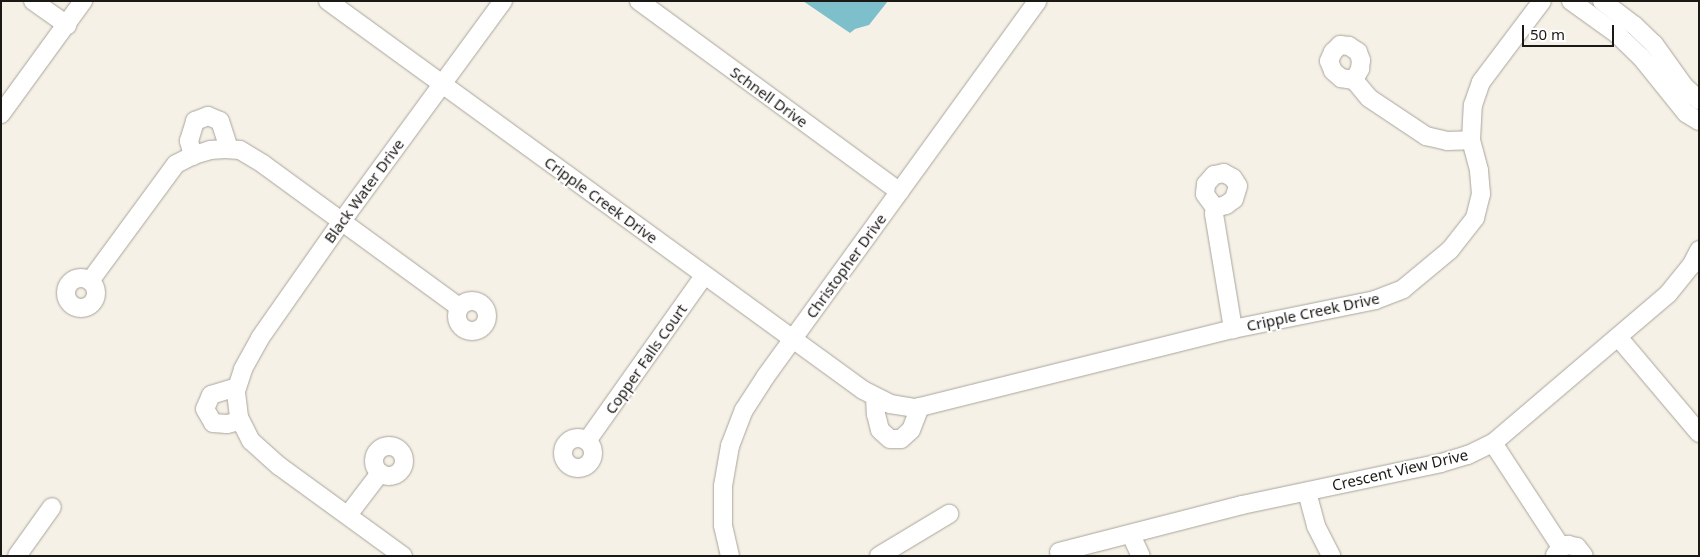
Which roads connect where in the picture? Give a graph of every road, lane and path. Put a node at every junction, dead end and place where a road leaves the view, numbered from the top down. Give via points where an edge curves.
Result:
1 (33, 1) edge
2 (83, 1) edge
3 (328, 1) edge
4 (503, 1) edge
5 (639, 1) edge
6 (1037, 1) edge
7 (1542, 1) edge
8 (1571, 1) edge
9 (1602, 1) edge
10 (67, 25) junction
11 (1354, 80) dead end
12 (442, 83) junction
13 (1699, 100) edge
14 (1, 114) edge
15 (1699, 121) edge
16 (1470, 140) junction
17 (229, 149) junction
18 (193, 156) junction
19 (900, 192) junction
20 (1215, 208) dead end
21 (342, 221) junction
22 (1699, 250) edge
23 (704, 276) junction
24 (90, 281) dead end
25 (459, 307) dead end
26 (1234, 329) junction
27 (1618, 337) junction
28 (792, 339) junction
29 (237, 387) junction
30 (875, 397) junction
31 (920, 407) junction
32 (240, 421) junction
33 (1699, 433) edge
34 (587, 442) dead end
35 (1493, 444) junction
36 (380, 473) dead end
37 (1307, 492) junction
38 (52, 507) dead end
39 (949, 514) dead end
40 (348, 515) junction
41 (1131, 535) junction
42 (1558, 551) edge
43 (1059, 552) dead end
44 (16, 556) edge
45 (403, 556) edge
46 (730, 556) edge
47 (879, 556) edge
48 (1141, 556) edge
49 (1331, 556) edge
50 (1584, 556) edge

1 - 10 street
2 - 10 street
3 - 12 street, Cripple Creek Drive
4 - 12 street, Black Water Drive
5 - 19 street, Schnell Drive
6 - 19 street, Christopher Drive
7 - 16 street, Cripple Creek Drive via 1481,82 1473,105
8 - 15 street via 1641,56 1686,113
9 - 13 street via 1654,44 1684,86
10 - 14 street
11 - 16 street via 1369,98 1426,136 1447,141
12 - 21 street, Black Water Drive
12 - 23 street, Cripple Creek Drive
16 - 26 street, Cripple Creek Drive via 1479,170 1481,194 1475,218 1450,250 1403,289 1374,300
17 - 18 street via 210,150
17 - 18 street via 220,121 208,116 196,121 190,141
17 - 21 street via 240,150 263,164
18 - 24 street via 176,164
19 - 28 street, Christopher Drive
20 - 26 street
21 - 25 street
21 - 29 street, Black Water Drive via 260,338
22 - 27 street, Crescent View Drive via 1691,266 1668,294
23 - 28 street, Cripple Creek Drive
23 - 34 street, Copper Falls Court
26 - 31 street, Cripple Creek Drive
27 - 33 street
27 - 35 street, Crescent View Drive
28 - 30 street, Cripple Creek Drive
28 - 46 street, Christopher Drive via 744,410 730,446 722,504
29 - 32 street, Black Water Drive
29 - 32 street via 211,395 205,409 213,423
30 - 31 street, Cripple Creek Drive via 902,407
30 - 31 street via 880,430 890,439 902,439 911,430
32 - 40 street, Black Water Drive via 251,441 279,466
35 - 37 street, Crescent View Drive via 1441,463
35 - 42 street
36 - 40 street
37 - 41 street, Crescent View Drive via 1242,505
37 - 49 street via 1316,526
38 - 44 street
39 - 47 street
40 - 45 street, Black Water Drive
41 - 43 street, Crescent View Drive
41 - 48 street
42 - 50 street via 1568,545 1577,547

